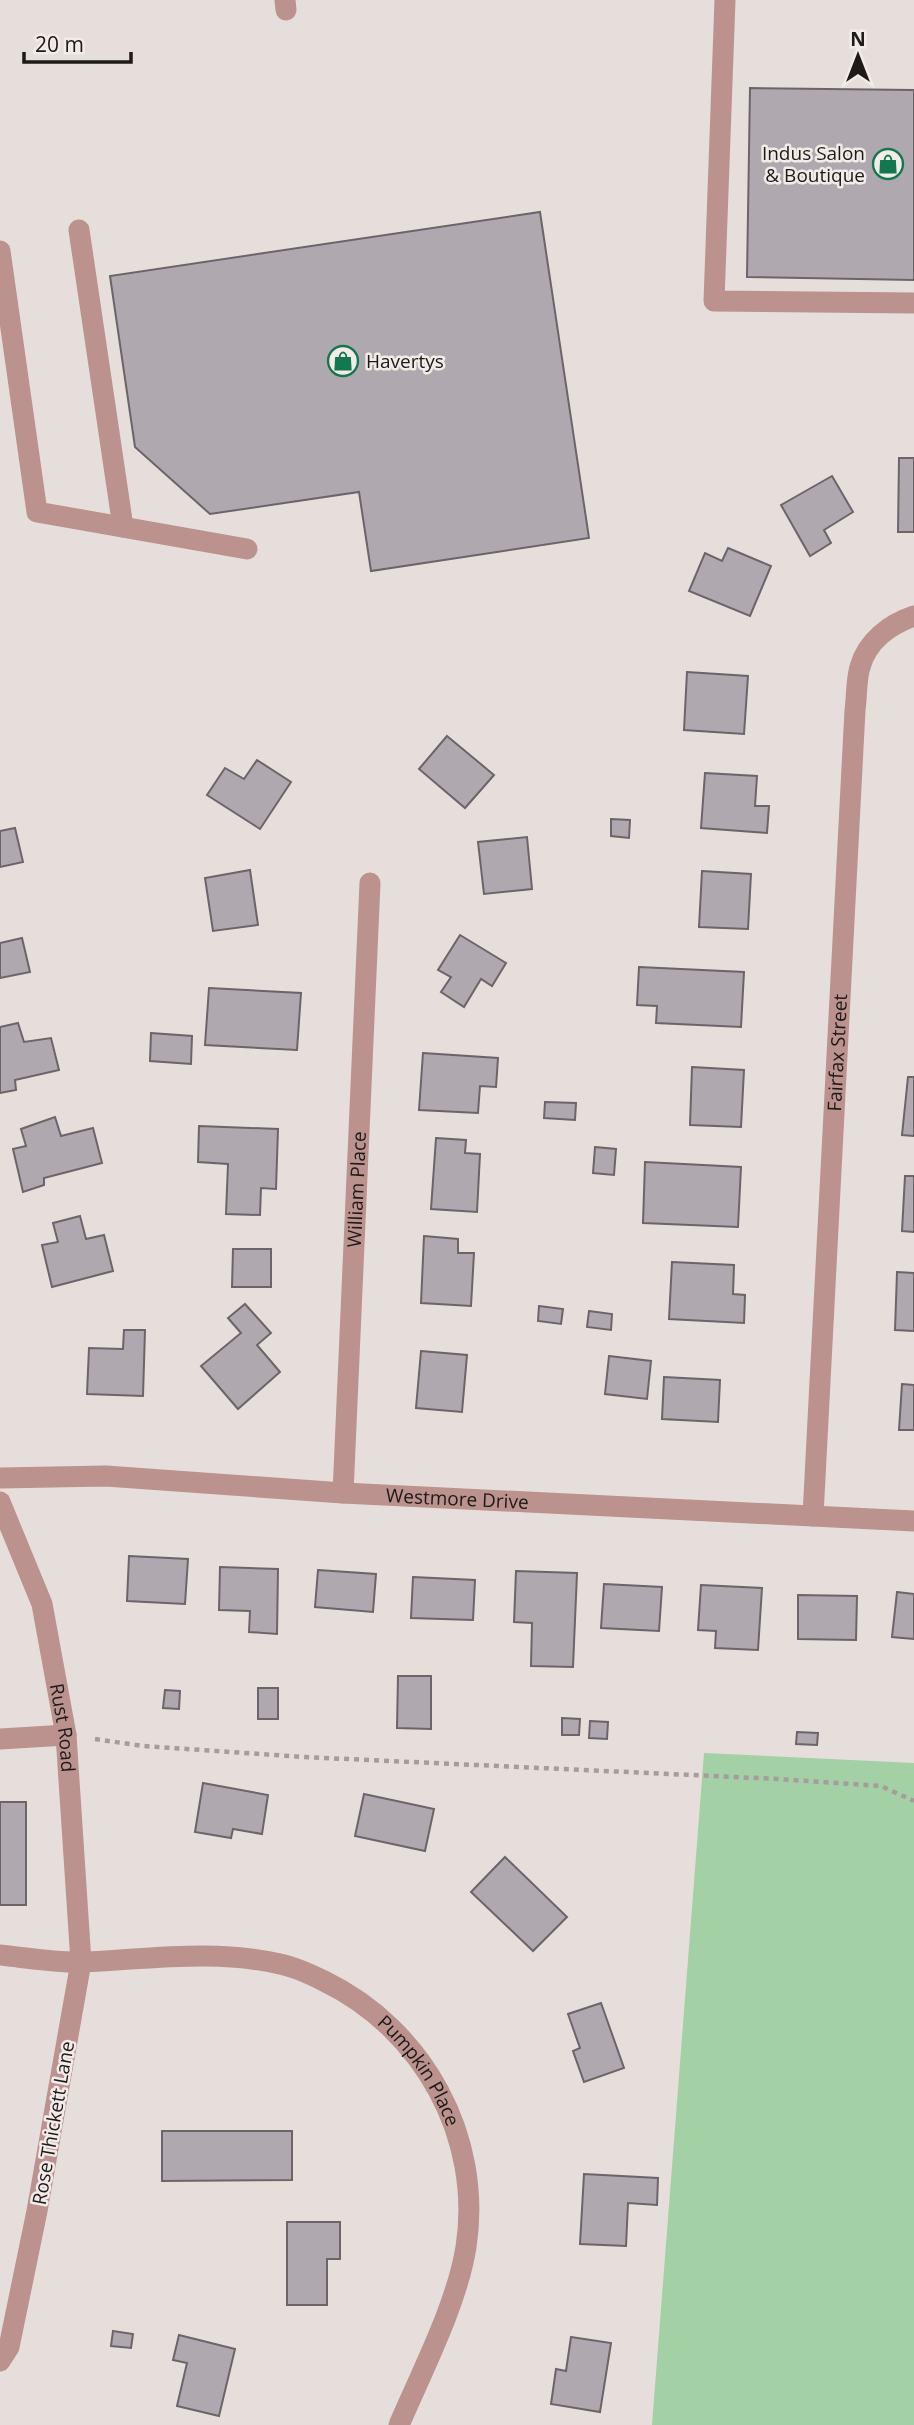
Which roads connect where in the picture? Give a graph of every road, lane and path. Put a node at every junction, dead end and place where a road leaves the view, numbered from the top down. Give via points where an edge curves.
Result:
1 (725, 0) edge
2 (79, 230) dead end
3 (0, 251) edge
4 (914, 303) edge
5 (123, 527) junction
6 (247, 549) dead end
7 (914, 616) edge
8 (370, 884) dead end
9 (0, 1478) edge
10 (343, 1493) junction
11 (0, 1502) edge
12 (813, 1516) junction
13 (914, 1521) edge
14 (66, 1735) junction
15 (0, 1739) edge
16 (914, 1801) edge
17 (0, 1955) edge
18 (81, 1962) junction
19 (0, 2361) edge
20 (399, 2425) edge

1 - 4 street via 714,301
2 - 5 street
3 - 5 street via 37,512
5 - 6 street
7 - 12 street, Fairfax Street via 890,626 873,642 860,666 855,710
8 - 10 street, William Place
9 - 10 street, Westmore Drive via 106,1476
10 - 12 street, Westmore Drive
11 - 14 street, Rust Road via 42,1604
12 - 13 street, Westmore Drive
14 - 15 street
14 - 16 path via 143,1746 304,1757 881,1786
14 - 18 street, Rust Road
17 - 18 street
18 - 19 street, Rose Thickett Lane via 37,2211 9,2347
18 - 20 street, Pumpkin Place via 227,1956 280,1964 345,1992 413,2049 438,2086 456,2127 469,2208 457,2287

